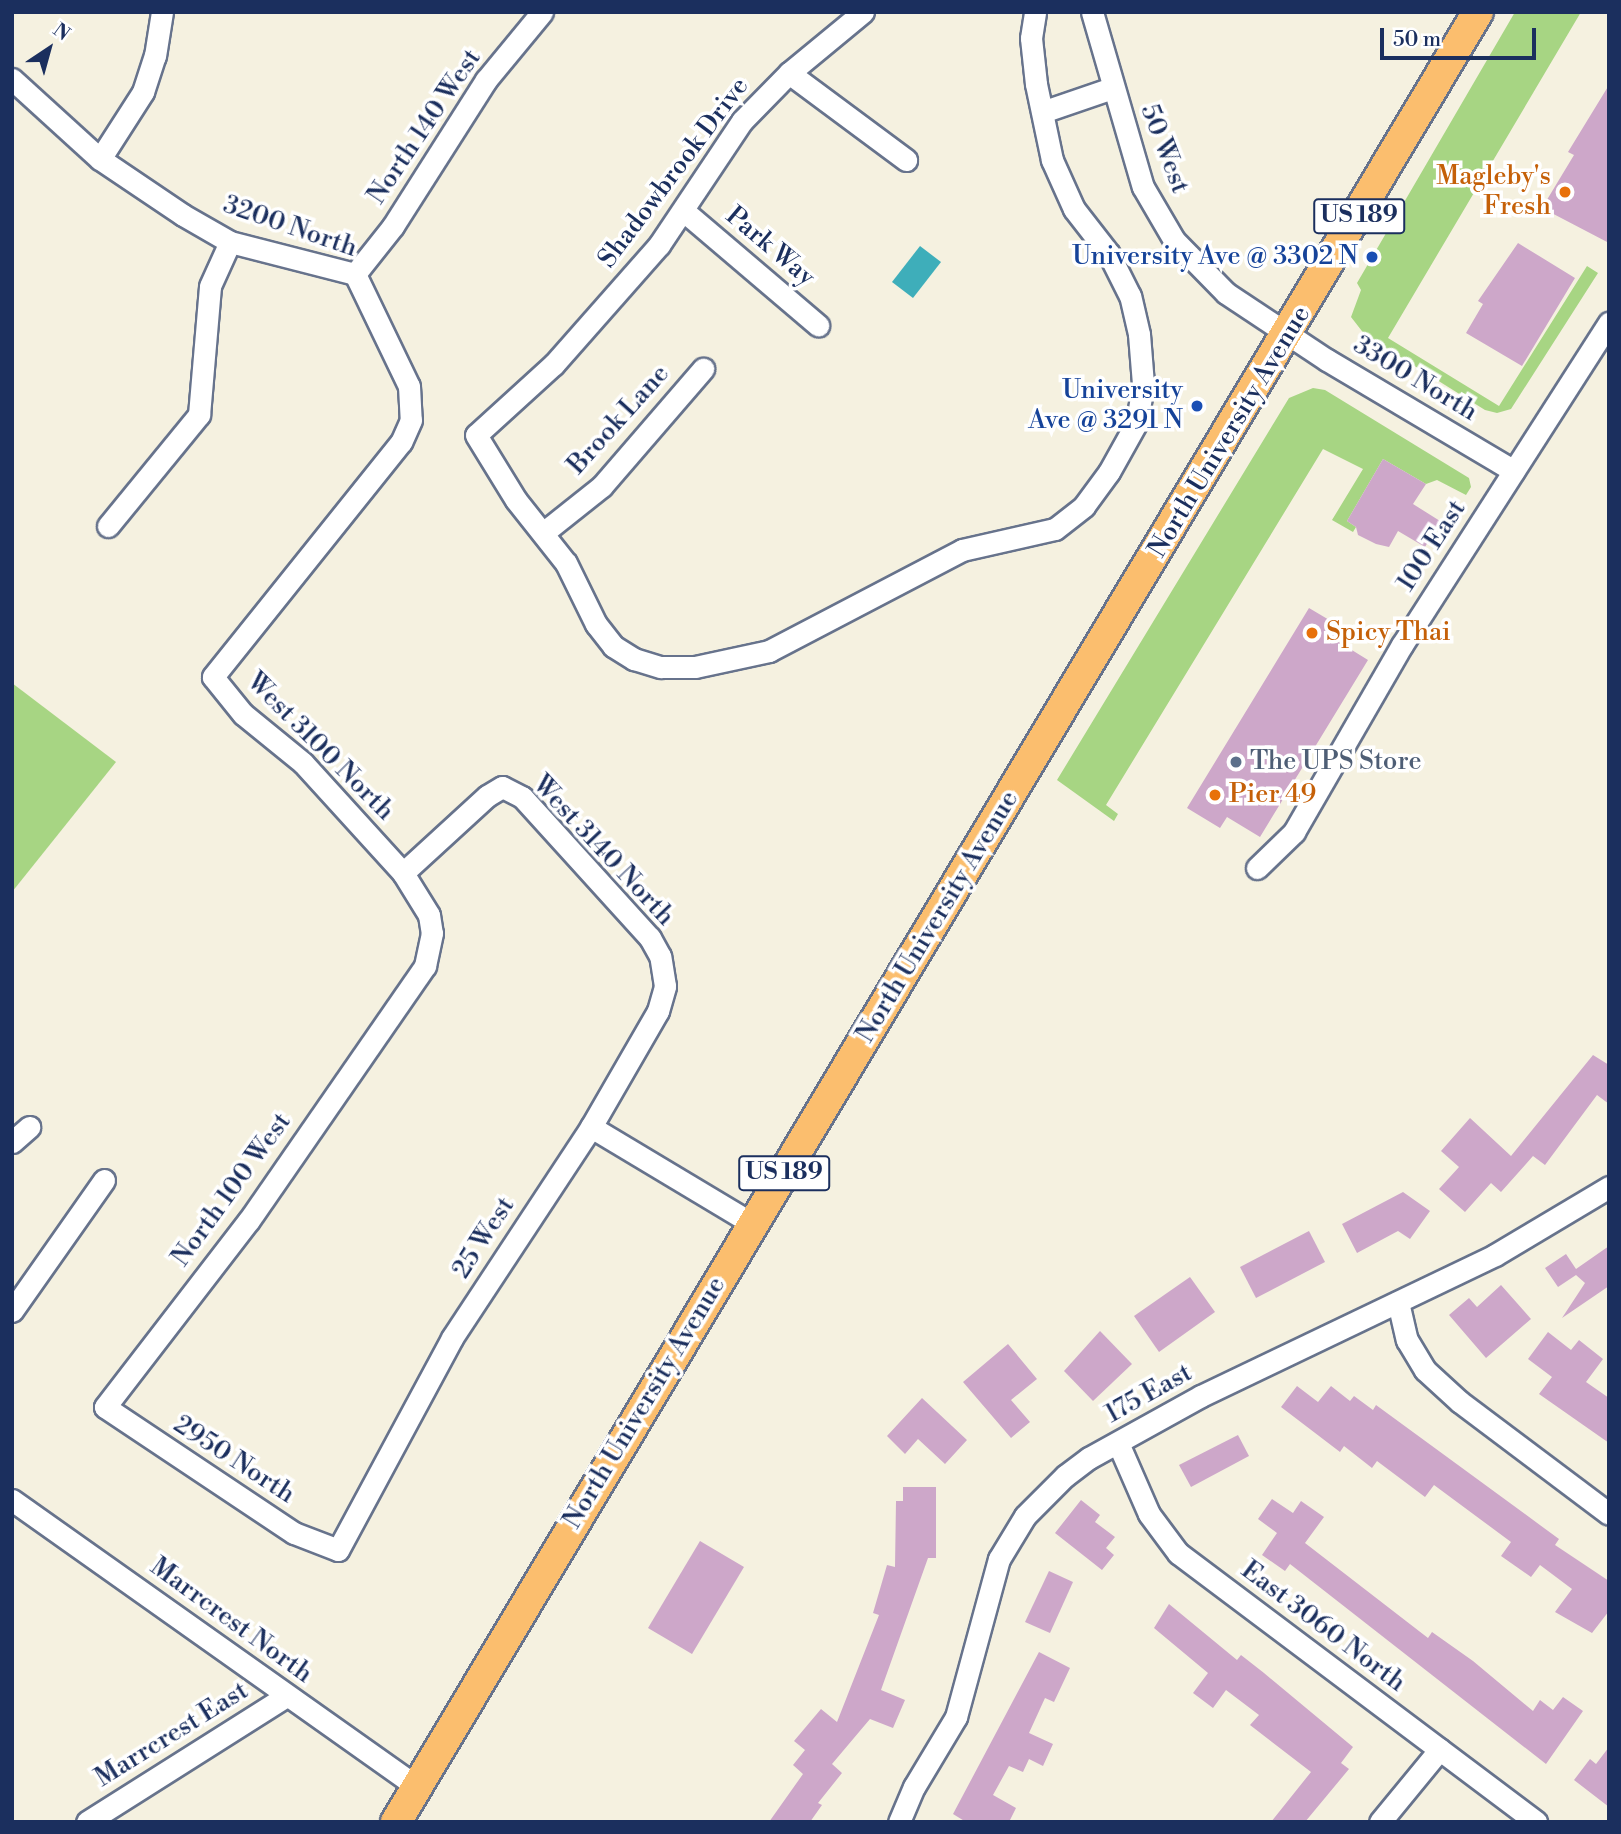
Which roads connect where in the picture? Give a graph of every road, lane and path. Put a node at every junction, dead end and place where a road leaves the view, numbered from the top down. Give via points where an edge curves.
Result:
1 (162, 12) edge
2 (542, 12) edge
3 (863, 12) edge
4 (1035, 12) edge
5 (1092, 12) edge
6 (1478, 12) edge
7 (789, 73) junction
8 (12, 79) edge
9 (1112, 88) junction
10 (1045, 111) junction
11 (100, 159) junction
12 (906, 160) dead end
13 (685, 212) junction
14 (230, 242) junction
15 (355, 274) junction
16 (1609, 323) edge
17 (818, 325) dead end
18 (1289, 334) junction
19 (703, 369) dead end
20 (1514, 471) junction
21 (108, 526) dead end
22 (542, 533) junction
23 (214, 677) joint
24 (1256, 868) dead end
25 (403, 873) junction
26 (660, 956) joint
27 (399, 1001) joint
28 (29, 1127) dead end
29 (591, 1127) junction
30 (12, 1142) edge
31 (104, 1180) dead end
32 (1609, 1187) edge
33 (753, 1224) junction
34 (1398, 1302) junction
35 (12, 1311) edge
36 (105, 1407) joint
37 (1118, 1443) junction
38 (12, 1500) edge
39 (1609, 1514) edge
40 (338, 1550) joint
41 (286, 1696) junction
42 (1440, 1749) junction
43 (417, 1787) junction
44 (87, 1822) edge
45 (396, 1822) edge
46 (899, 1822) edge
47 (1380, 1822) edge
48 (1535, 1822) edge

1 - 11 street via 143,92
2 - 15 street, North 140 West via 486,80 393,226
3 - 7 street, Shadowbrook Drive
4 - 10 street via 1031,38
5 - 9 street, 50 West
6 - 18 highway, North University Avenue / US 189
7 - 12 street
7 - 13 street, Shadowbrook Drive via 742,121
8 - 11 street, 3200 North
9 - 10 street
9 - 18 street, 50 West via 1143,187 1174,240 1226,293
10 - 22 street via 1052,160 1074,209 1109,254 1130,296 1139,334 1143,384 1137,422 1083,506 1055,529 962,550 769,651 695,667 661,667 613,646 596,624 580,584
11 - 14 street, 3200 North
13 - 17 street, Park Way
13 - 22 street, Shadowbrook Drive via 554,364 476,435
14 - 15 street, 3200 North
14 - 21 street via 210,286 199,415
15 - 23 street, 3200 North via 409,386 411,420 386,462
16 - 20 street, 100 East
18 - 20 street, 3300 North
18 - 33 highway, North University Avenue / US 189
19 - 22 street, Brook Lane via 602,486
20 - 24 street, 100 East via 1402,645 1293,832
23 - 25 street, West 3100 North via 243,714 303,763
25 - 26 street, West 3140 North via 502,787 522,797 650,938
25 - 27 street, West 3100 North via 424,902 432,933 425,966
26 - 29 street, 25 West via 664,986 658,1012
27 - 36 street, North 100 West via 249,1220
28 - 30 street
29 - 33 street
29 - 40 street, 25 West via 452,1338
31 - 35 street
32 - 34 street, 175 East via 1495,1255
33 - 43 highway, North University Avenue / US 189
34 - 37 street, 175 East via 1201,1396
34 - 39 street via 1407,1340 1425,1370
36 - 40 street, 2950 North via 294,1533
37 - 42 street, East 3060 North via 1149,1514 1178,1553
37 - 46 street, 175 East via 1065,1476 1025,1516 999,1559 956,1717 914,1787
38 - 41 street, Marrcrest North
41 - 43 street, Marrcrest North
41 - 44 street, Marrcrest East
42 - 47 street
42 - 48 street, East 3060 North
43 - 45 highway, North University Avenue / US 189

